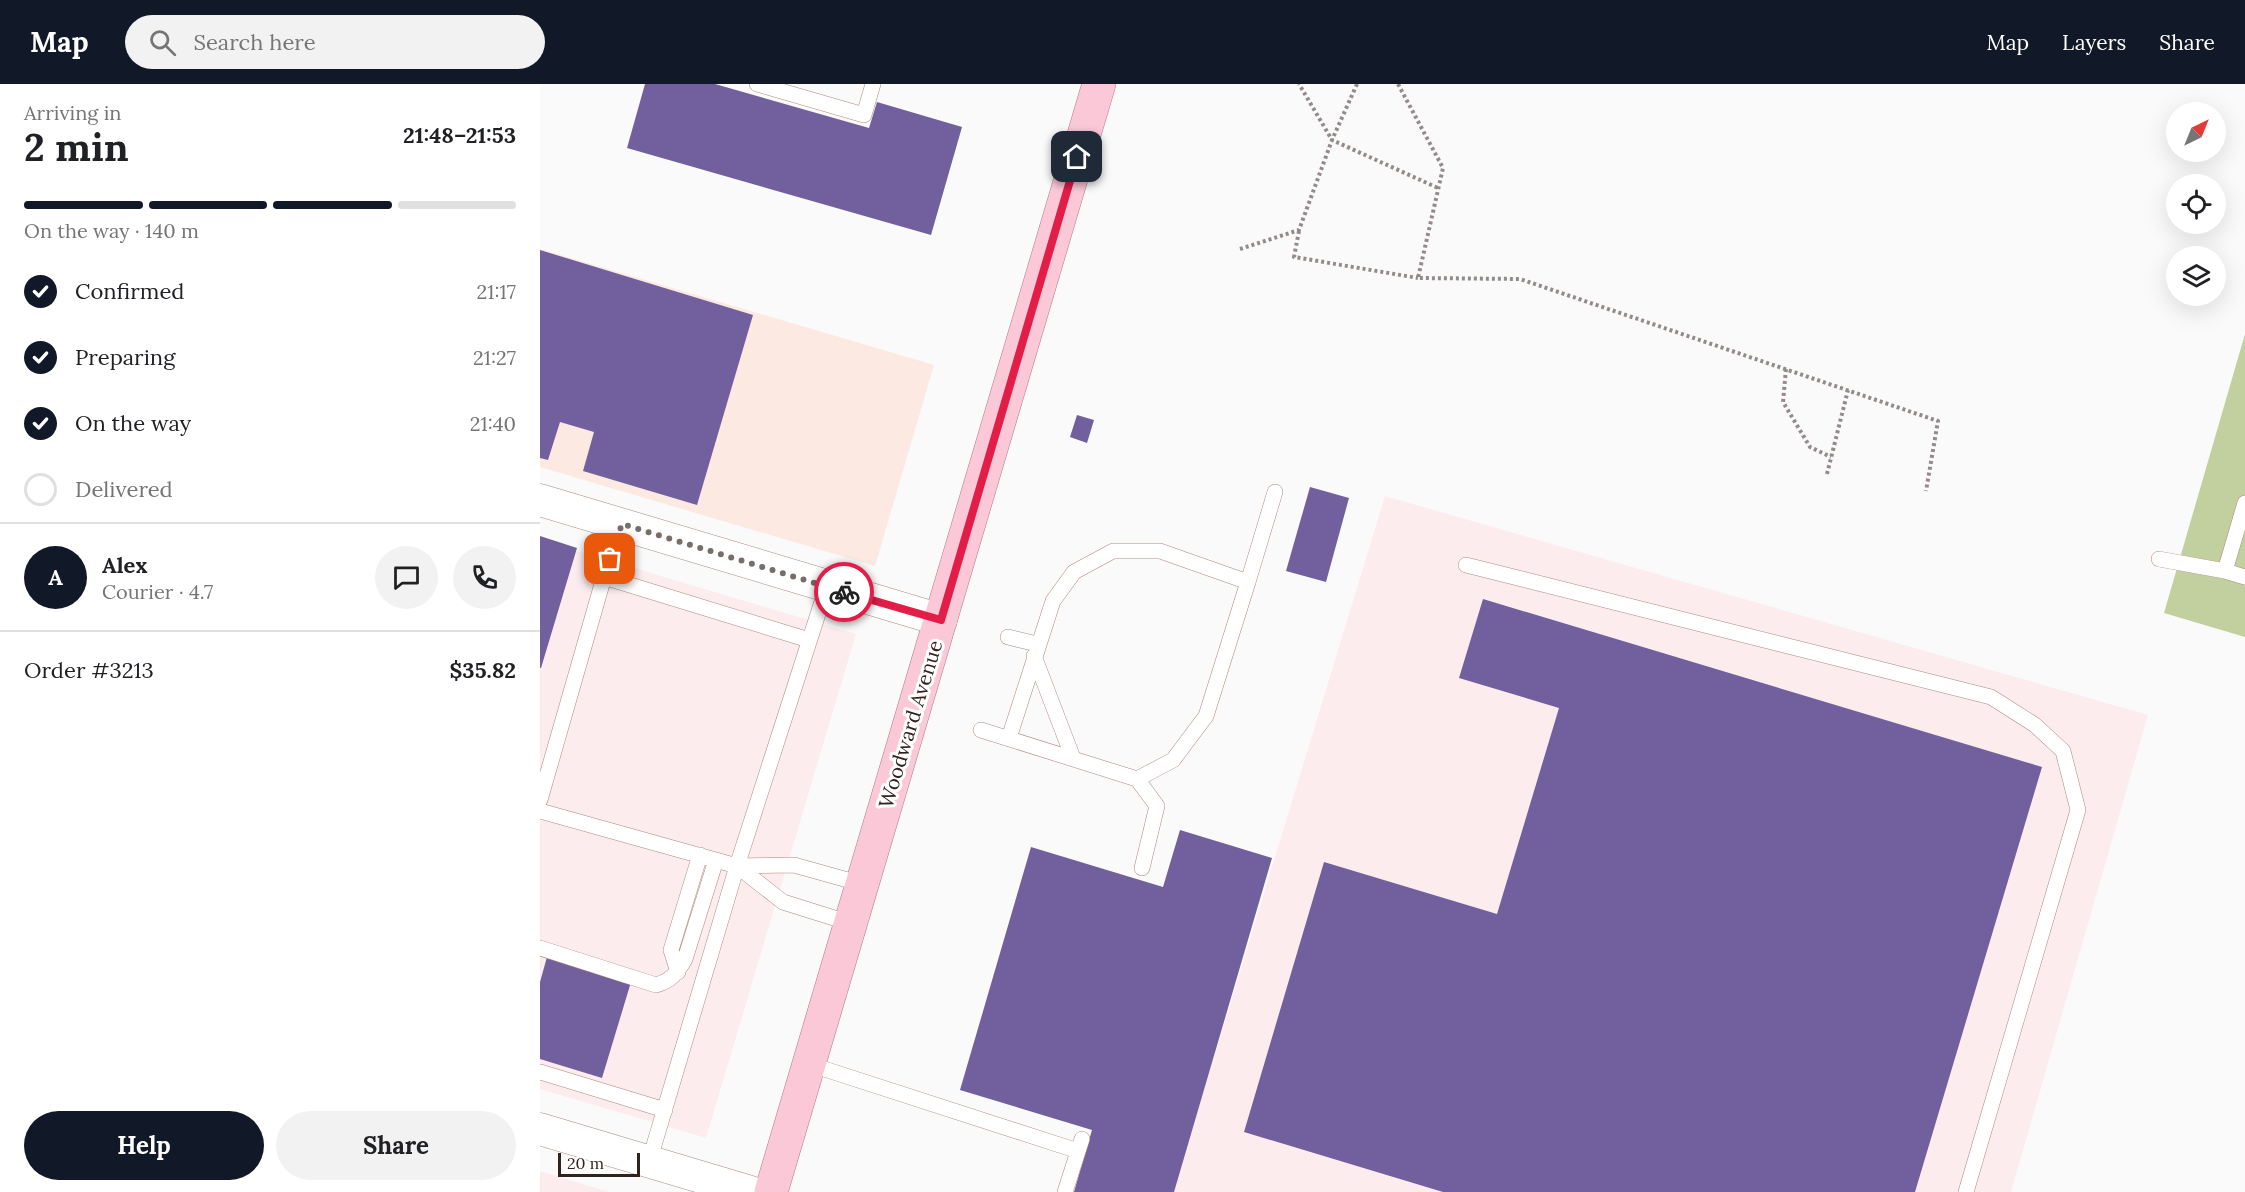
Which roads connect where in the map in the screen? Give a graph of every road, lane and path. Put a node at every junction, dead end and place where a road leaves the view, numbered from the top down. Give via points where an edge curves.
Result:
1 (757, 84) edge
2 (873, 84) edge
3 (1099, 84) edge
4 (1299, 84) edge
5 (1357, 84) edge
6 (1398, 84) edge
7 (1332, 140) junction
8 (1438, 188) junction
9 (1299, 230) junction
10 (1240, 249) dead end
11 (1418, 278) junction
12 (1786, 369) junction
13 (1848, 390) junction
14 (1832, 457) junction
15 (1827, 474) dead end
16 (1926, 491) dead end
17 (1275, 492) dead end
18 (540, 500) edge
19 (2245, 503) edge
20 (622, 524) junction
21 (2159, 559) dead end
22 (1466, 565) dead end
23 (2225, 571) junction
24 (604, 577) junction
25 (2245, 577) edge
26 (1248, 582) junction
27 (827, 586) junction
28 (941, 620) junction
29 (1008, 637) dead end
30 (809, 640) junction
31 (1036, 650) junction
32 (981, 730) dead end
33 (1009, 738) junction
34 (1073, 758) junction
35 (1137, 779) junction
36 (540, 800) edge
37 (540, 811) edge
38 (700, 855) junction
39 (716, 860) junction
40 (737, 866) junction
41 (1142, 868) dead end
42 (862, 884) junction
43 (850, 923) junction
44 (540, 948) edge
45 (678, 972) junction
46 (809, 1064) junction
47 (540, 1072) edge
48 (664, 1110) junction
49 (540, 1129) edge
50 (649, 1162) junction
51 (751, 1192) edge
52 (771, 1192) edge
53 (1065, 1192) edge
54 (1966, 1192) edge

1 - 2 lane via 864,115
3 - 28 main road, Woodward Avenue
4 - 7 path
5 - 7 path
6 - 8 path via 1443,168
7 - 8 path
7 - 9 path
8 - 11 path
9 - 10 path
9 - 11 path via 1294,257
11 - 12 path via 1520,279
12 - 13 path
12 - 14 path via 1783,402 1810,447
13 - 14 path
13 - 16 path via 1938,421
14 - 15 path
17 - 26 lane
18 - 20 street
19 - 23 lane
20 - 24 lane
20 - 27 street
21 - 23 lane
22 - 54 lane via 1991,697 2035,725 2063,752 2078,810
23 - 25 lane
24 - 30 lane
24 - 36 lane
26 - 31 lane via 1160,551 1113,550 1074,572 1053,600
26 - 35 lane via 1206,716 1173,760
27 - 28 street
27 - 30 lane
28 - 42 main road, Woodward Avenue
29 - 31 lane
30 - 40 lane
31 - 33 lane
31 - 34 lane
32 - 33 lane
33 - 34 lane
34 - 35 lane
35 - 41 lane via 1157,806
37 - 38 lane
38 - 39 lane
38 - 45 lane via 671,950
39 - 40 lane
39 - 45 lane
40 - 42 lane via 794,865
40 - 43 lane via 783,902
40 - 48 lane
42 - 43 main road, Woodward Avenue
43 - 46 main road, Woodward Avenue
44 - 45 lane via 656,985 668,982
46 - 52 main road, Woodward Avenue
46 - 53 lane via 1080,1145
47 - 48 lane
48 - 50 lane
49 - 50 street
50 - 51 street

